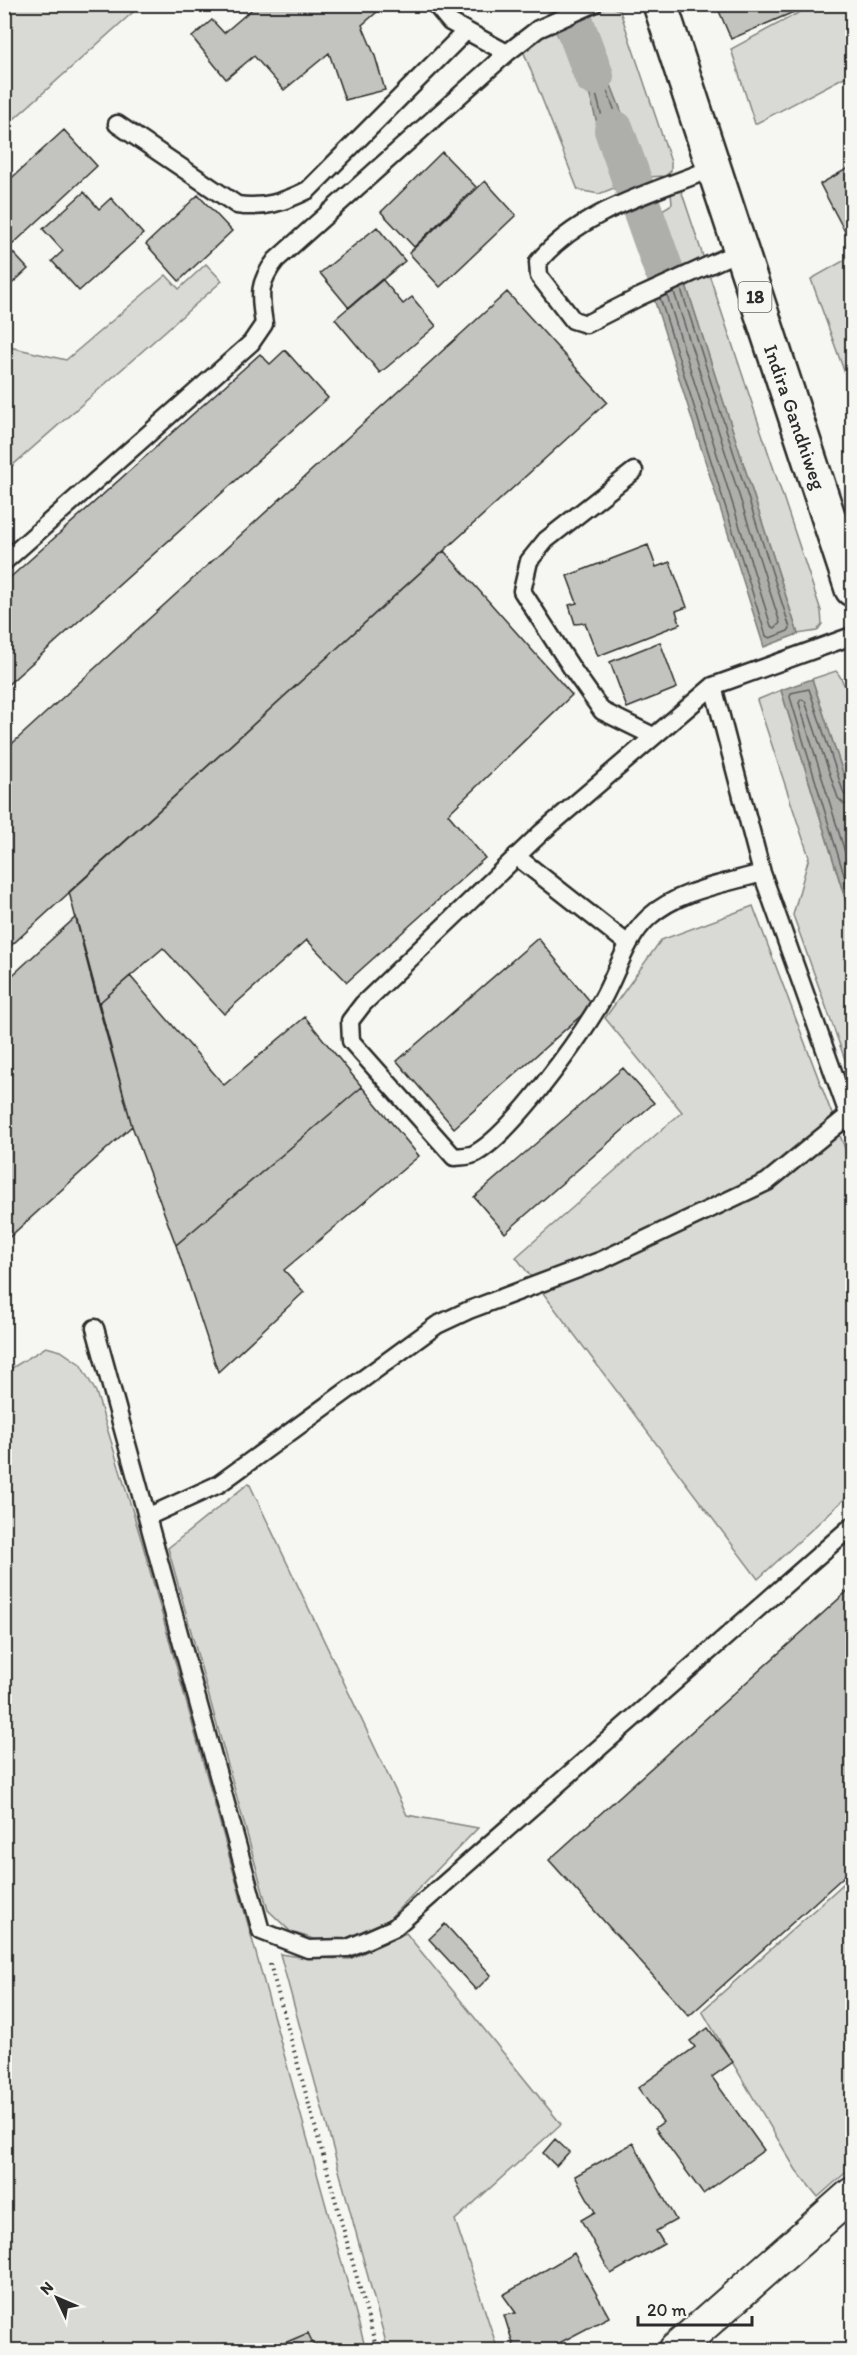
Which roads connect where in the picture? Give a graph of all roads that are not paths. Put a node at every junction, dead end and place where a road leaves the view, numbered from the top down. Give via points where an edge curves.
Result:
1 (435, 4) edge
2 (594, 4) edge
3 (660, 4) edge
4 (466, 31) junction
5 (507, 53) junction
6 (117, 124) dead end
7 (713, 168) junction
8 (740, 251) junction
9 (634, 471) dead end
10 (4, 562) edge
11 (852, 589) edge
12 (852, 636) edge
13 (713, 686) junction
14 (654, 736) junction
15 (516, 856) junction
16 (762, 873) junction
17 (628, 944) junction
18 (850, 1120) edge
19 (95, 1328) dead end
20 (147, 1517) junction
21 (852, 1526) edge
22 (852, 2194) edge
23 (675, 2350) edge

1 - 4 lane via 450,22
2 - 5 lane via 538,29
3 - 7 main road, Indira Gandhiweg / 18
4 - 5 lane
4 - 6 lane via 308,190 286,201 256,208 237,205
5 - 10 lane via 276,260 264,275 259,293 264,324 251,344
7 - 8 main road, Indira Gandhiweg / 18
7 - 8 lane via 597,213 548,251 538,262 539,276 573,320 586,324
8 - 11 main road, Indira Gandhiweg / 18
9 - 14 lane via 546,540 529,561 522,591 602,711
12 - 13 lane
13 - 14 lane
13 - 16 lane
14 - 15 lane
15 - 17 lane
15 - 17 lane via 350,1021 351,1041 454,1157 473,1155 490,1144 547,1080 602,1000
16 - 17 lane via 674,899 648,918
16 - 18 lane
18 - 20 lane via 767,1182 602,1260 437,1325 219,1484
19 - 20 lane
20 - 21 lane via 261,1931 308,1949 348,1948 394,1928
22 - 23 street

